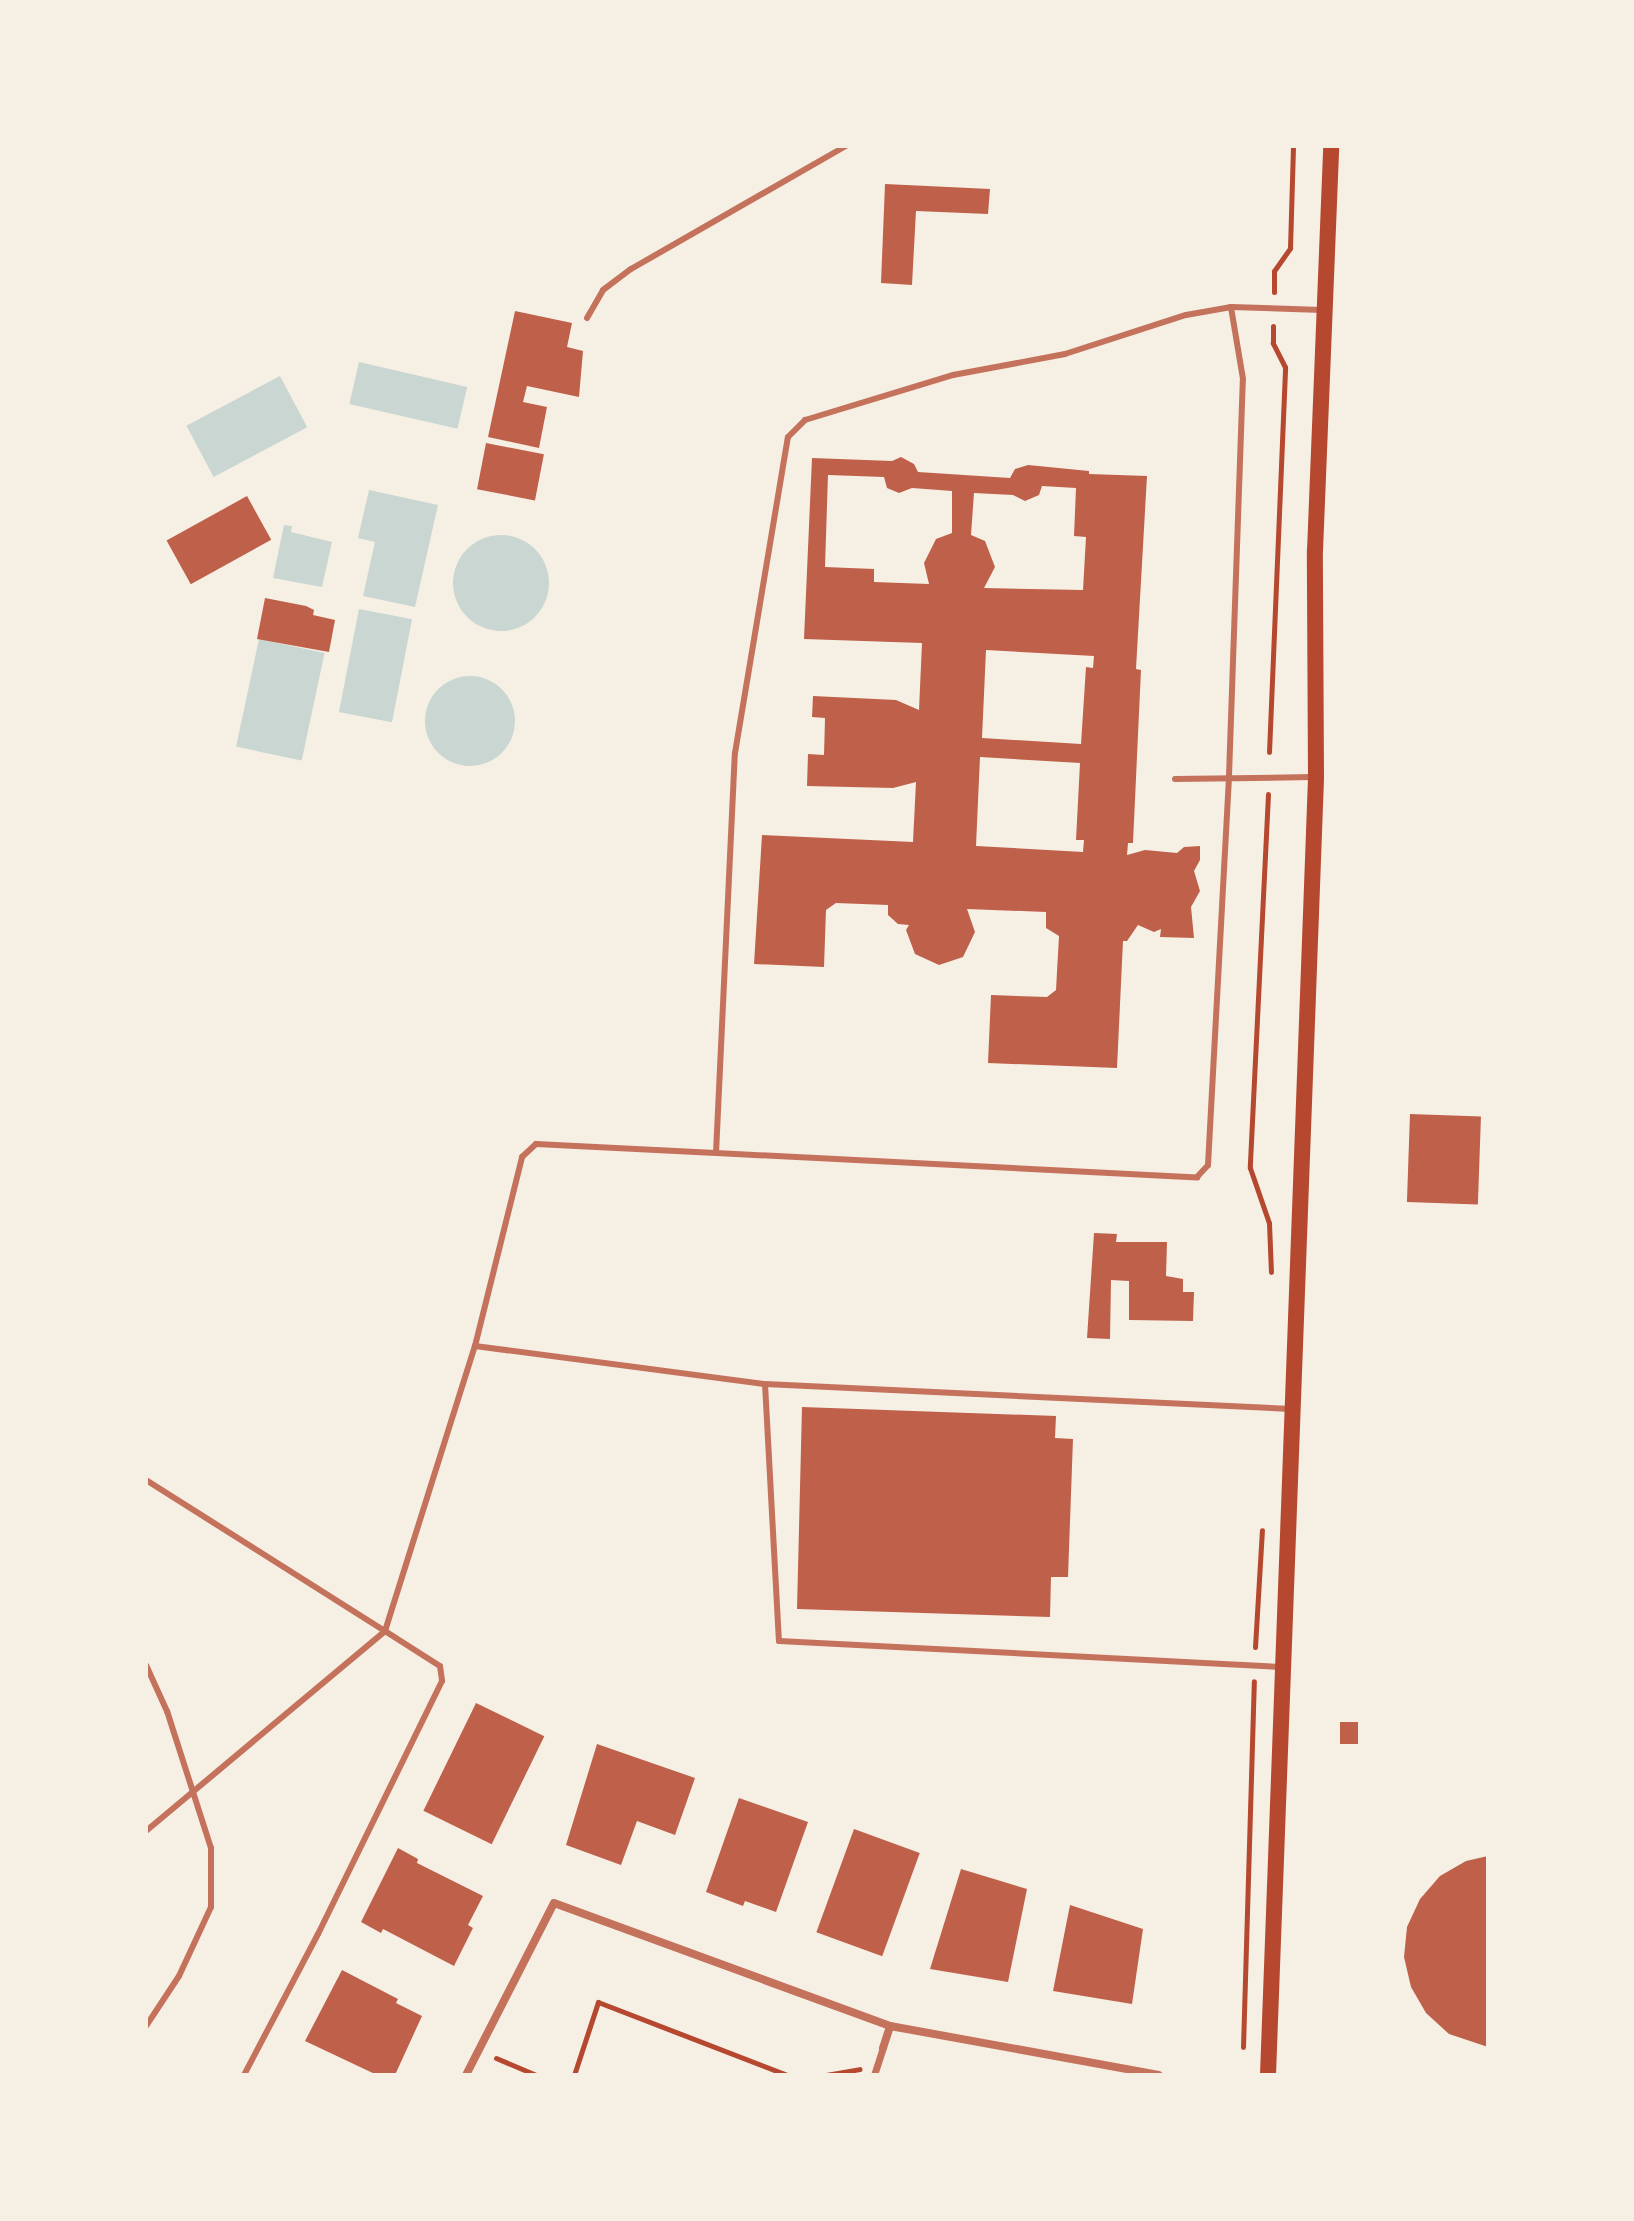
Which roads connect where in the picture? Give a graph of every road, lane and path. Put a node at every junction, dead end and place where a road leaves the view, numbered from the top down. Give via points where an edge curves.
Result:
1 (846, 146) edge
2 (1293, 146) edge
3 (1331, 146) edge
4 (1274, 281) dead end
5 (1231, 307) junction
6 (1325, 310) junction
7 (587, 318) dead end
8 (1273, 343) dead end
9 (1269, 752) dead end
10 (1229, 776) junction
11 (1316, 777) junction
12 (1175, 779) dead end
13 (1268, 792) dead end
14 (716, 1153) junction
15 (1272, 1274) dead end
16 (475, 1346) junction
17 (765, 1384) junction
18 (1291, 1409) junction
19 (146, 1480) edge
20 (385, 1631) junction
21 (146, 1665) edge
22 (1282, 1667) junction
23 (193, 1791) junction
24 (146, 1831) edge
25 (146, 2026) edge
26 (890, 2026) junction
27 (883, 2048) joint
28 (479, 2051) junction
29 (877, 2065) junction
30 (244, 2075) edge
31 (466, 2075) edge
32 (536, 2075) edge
33 (574, 2075) edge
34 (787, 2075) edge
35 (826, 2075) edge
36 (874, 2075) edge
37 (1159, 2075) edge
38 (1268, 2075) edge

1 - 7 lane via 631,269 603,290
2 - 4 path via 1290,248 1274,271
3 - 6 main road
5 - 6 lane
5 - 10 lane via 1243,379
5 - 14 lane via 1186,315 1065,354 953,375 805,420 788,437 735,753
6 - 11 main road via 1315,551
8 - 9 path via 1285,367
10 - 11 lane
10 - 12 lane
10 - 14 lane via 1208,1165 1197,1177
11 - 18 main road
13 - 15 path via 1250,1168 1269,1223
14 - 16 lane via 536,1144 522,1157
16 - 17 lane
16 - 20 lane
17 - 18 lane
17 - 22 lane via 779,1641
18 - 22 main road
19 - 20 lane
20 - 23 lane
20 - 30 lane via 440,1666 442,1681
21 - 23 lane
22 - 38 main road
23 - 24 lane
23 - 25 lane via 211,1848 211,1907 179,1976
26 - 27 street
26 - 28 street via 554,1903
26 - 37 street
27 - 29 street
28 - 31 street
28 - 32 path
29 - 35 path
29 - 36 street
33 - 34 path via 598,2002

